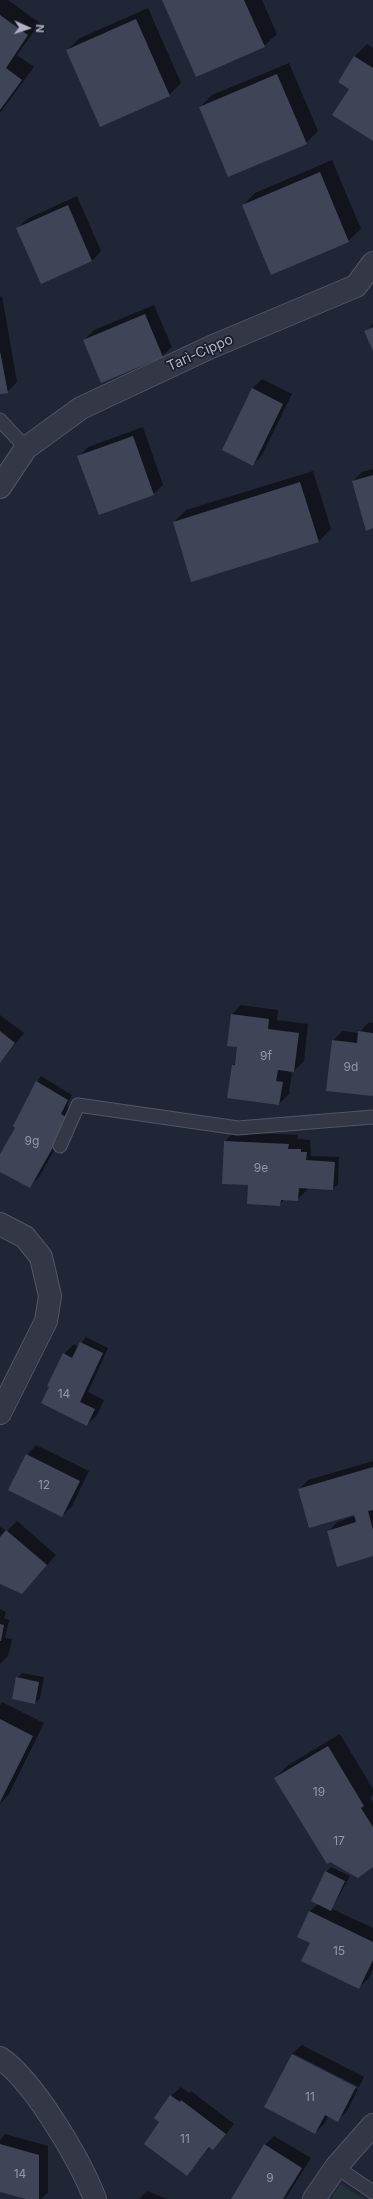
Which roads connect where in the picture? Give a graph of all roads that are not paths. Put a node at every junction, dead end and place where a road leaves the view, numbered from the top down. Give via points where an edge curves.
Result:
1 (373, 263) edge
2 (0, 420) edge
3 (26, 448) junction
4 (0, 487) edge
5 (373, 1117) edge
6 (60, 1146) dead end
7 (0, 1224) edge
8 (0, 1413) edge
9 (0, 2058) edge
10 (373, 2126) edge
11 (336, 2167) junction
12 (373, 2192) edge
13 (95, 2199) edge
14 (314, 2199) edge

1 - 3 street, Tarì-Cippo via 356,286 211,347 81,408
2 - 3 lane
3 - 4 street
5 - 6 lane via 238,1128 78,1105
7 - 8 street via 25,1237 41,1257 50,1296 46,1322
9 - 13 street via 11,2065 49,2114 88,2181
10 - 11 street
11 - 12 lane
11 - 14 street

